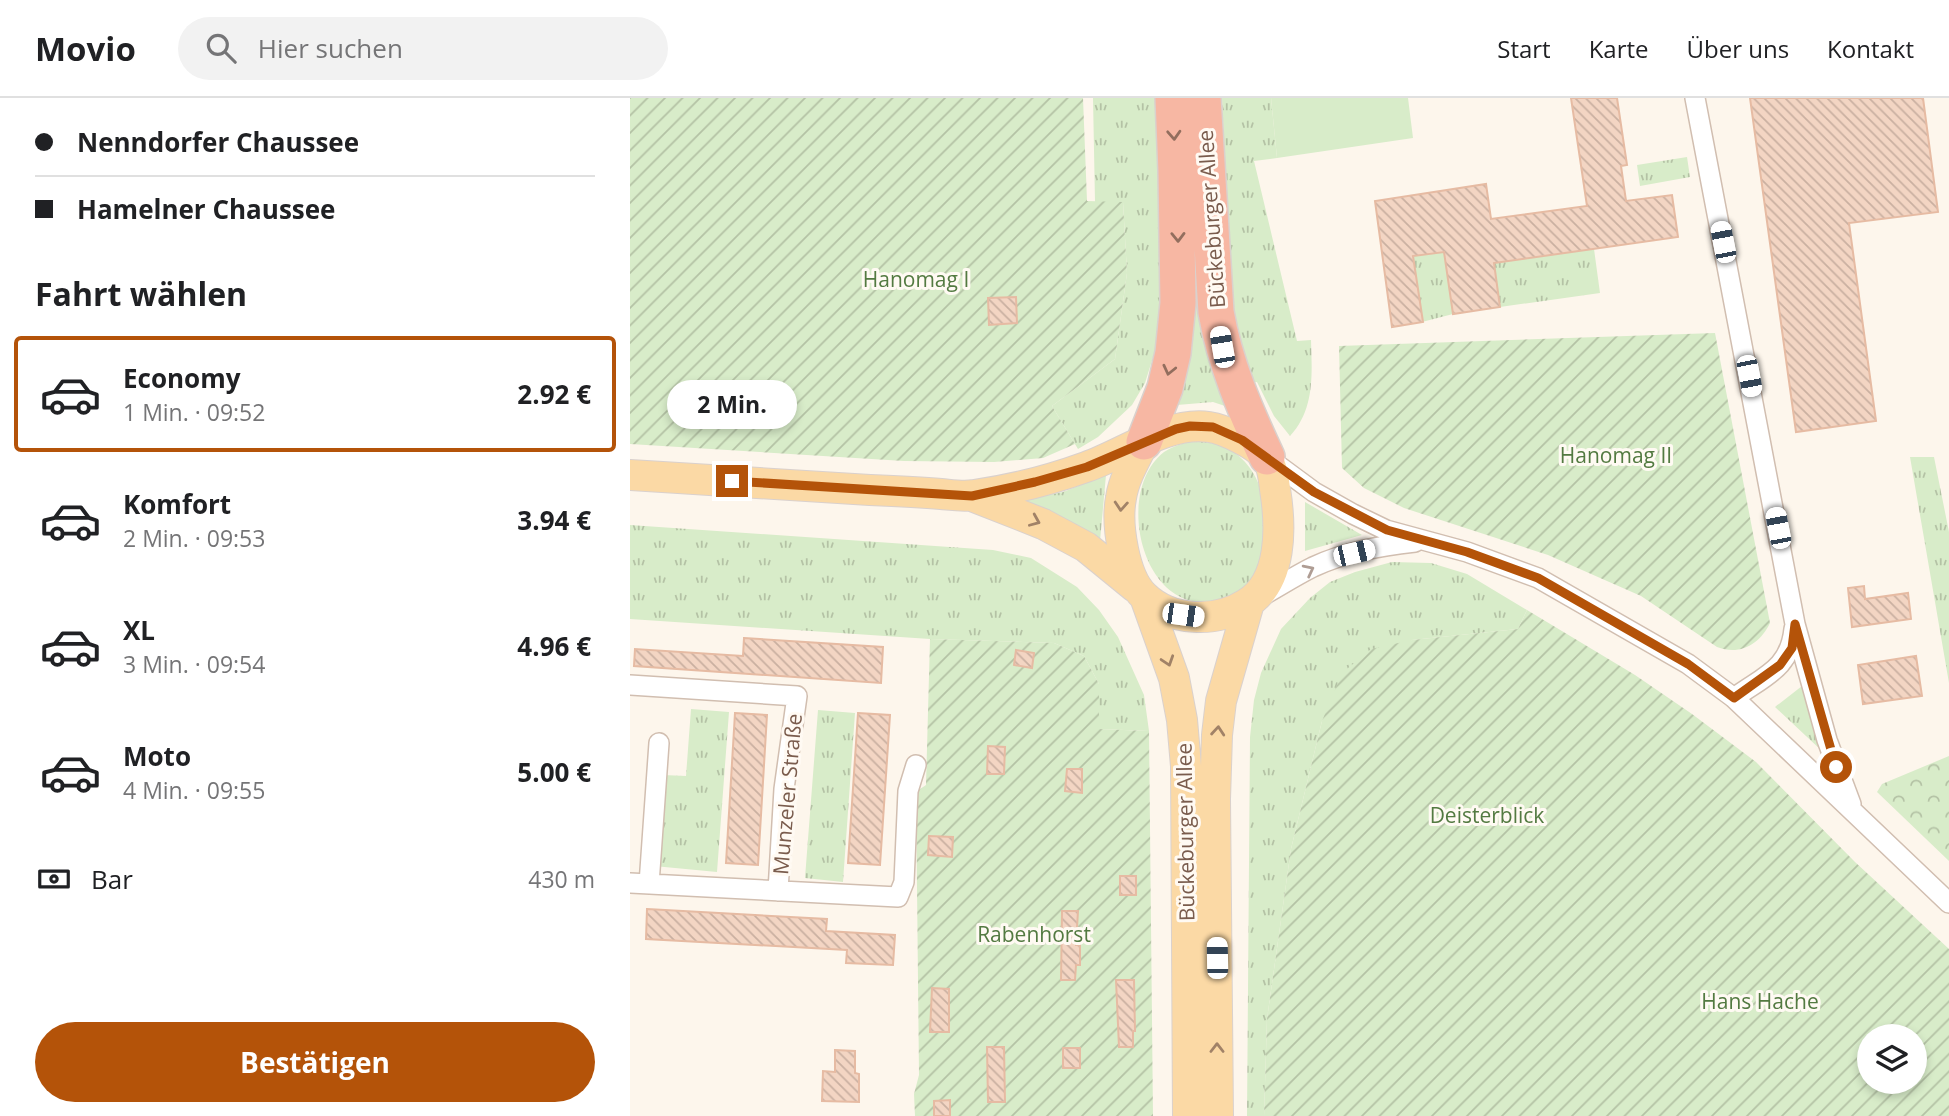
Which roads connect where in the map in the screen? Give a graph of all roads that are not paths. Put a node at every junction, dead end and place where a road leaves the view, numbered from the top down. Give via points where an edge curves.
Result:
1 (1172, 98) edge
2 (1203, 98) edge
3 (1695, 98) edge
4 (1144, 442) junction
5 (1267, 457) junction
6 (630, 475) edge
7 (972, 496) junction
8 (1423, 541) junction
9 (1142, 594) junction
10 (1249, 603) junction
11 (1795, 624) junction
12 (630, 685) edge
13 (1734, 698) junction
14 (659, 743) dead end
15 (915, 765) dead end
16 (1854, 811) junction
17 (639, 884) edge
18 (778, 891) junction
19 (1949, 903) edge
20 (1188, 1116) edge
21 (1218, 1116) edge

1 -> 4 highway, Bückeburger Allee via 1178,303 1165,388
2 - 5 highway, Bückeburger Allee via 1222,347
3 - 11 street
4 - 5 main road via 1190,426 1213,427
4 - 7 main road via 1087,467
4 -> 9 main road via 1120,499 1124,549
5 - 8 street via 1353,514
5 - 10 main road via 1277,503 1278,549 1272,570
6 - 7 main road
7 -> 9 main road via 1086,547
10 -> 8 street via 1314,566 1385,545
8 - 13 street via 1467,552 1560,589 1688,664
9 - 10 main road via 1165,610 1199,618 1232,612
9 -> 20 main road, Bückeburger Allee via 1174,678 1182,720
21 -> 10 main road, Bückeburger Allee via 1217,735 1221,701
11 - 13 street via 1792,648 1780,665
11 - 16 street via 1827,740
12 - 18 street, Munzeler Straße via 797,696 783,789
13 - 16 street
14 - 17 street, Munzeler Straße
15 - 18 street, Munzeler Straße via 908,791 904,882 898,897
16 - 19 street
17 - 18 street, Munzeler Straße

